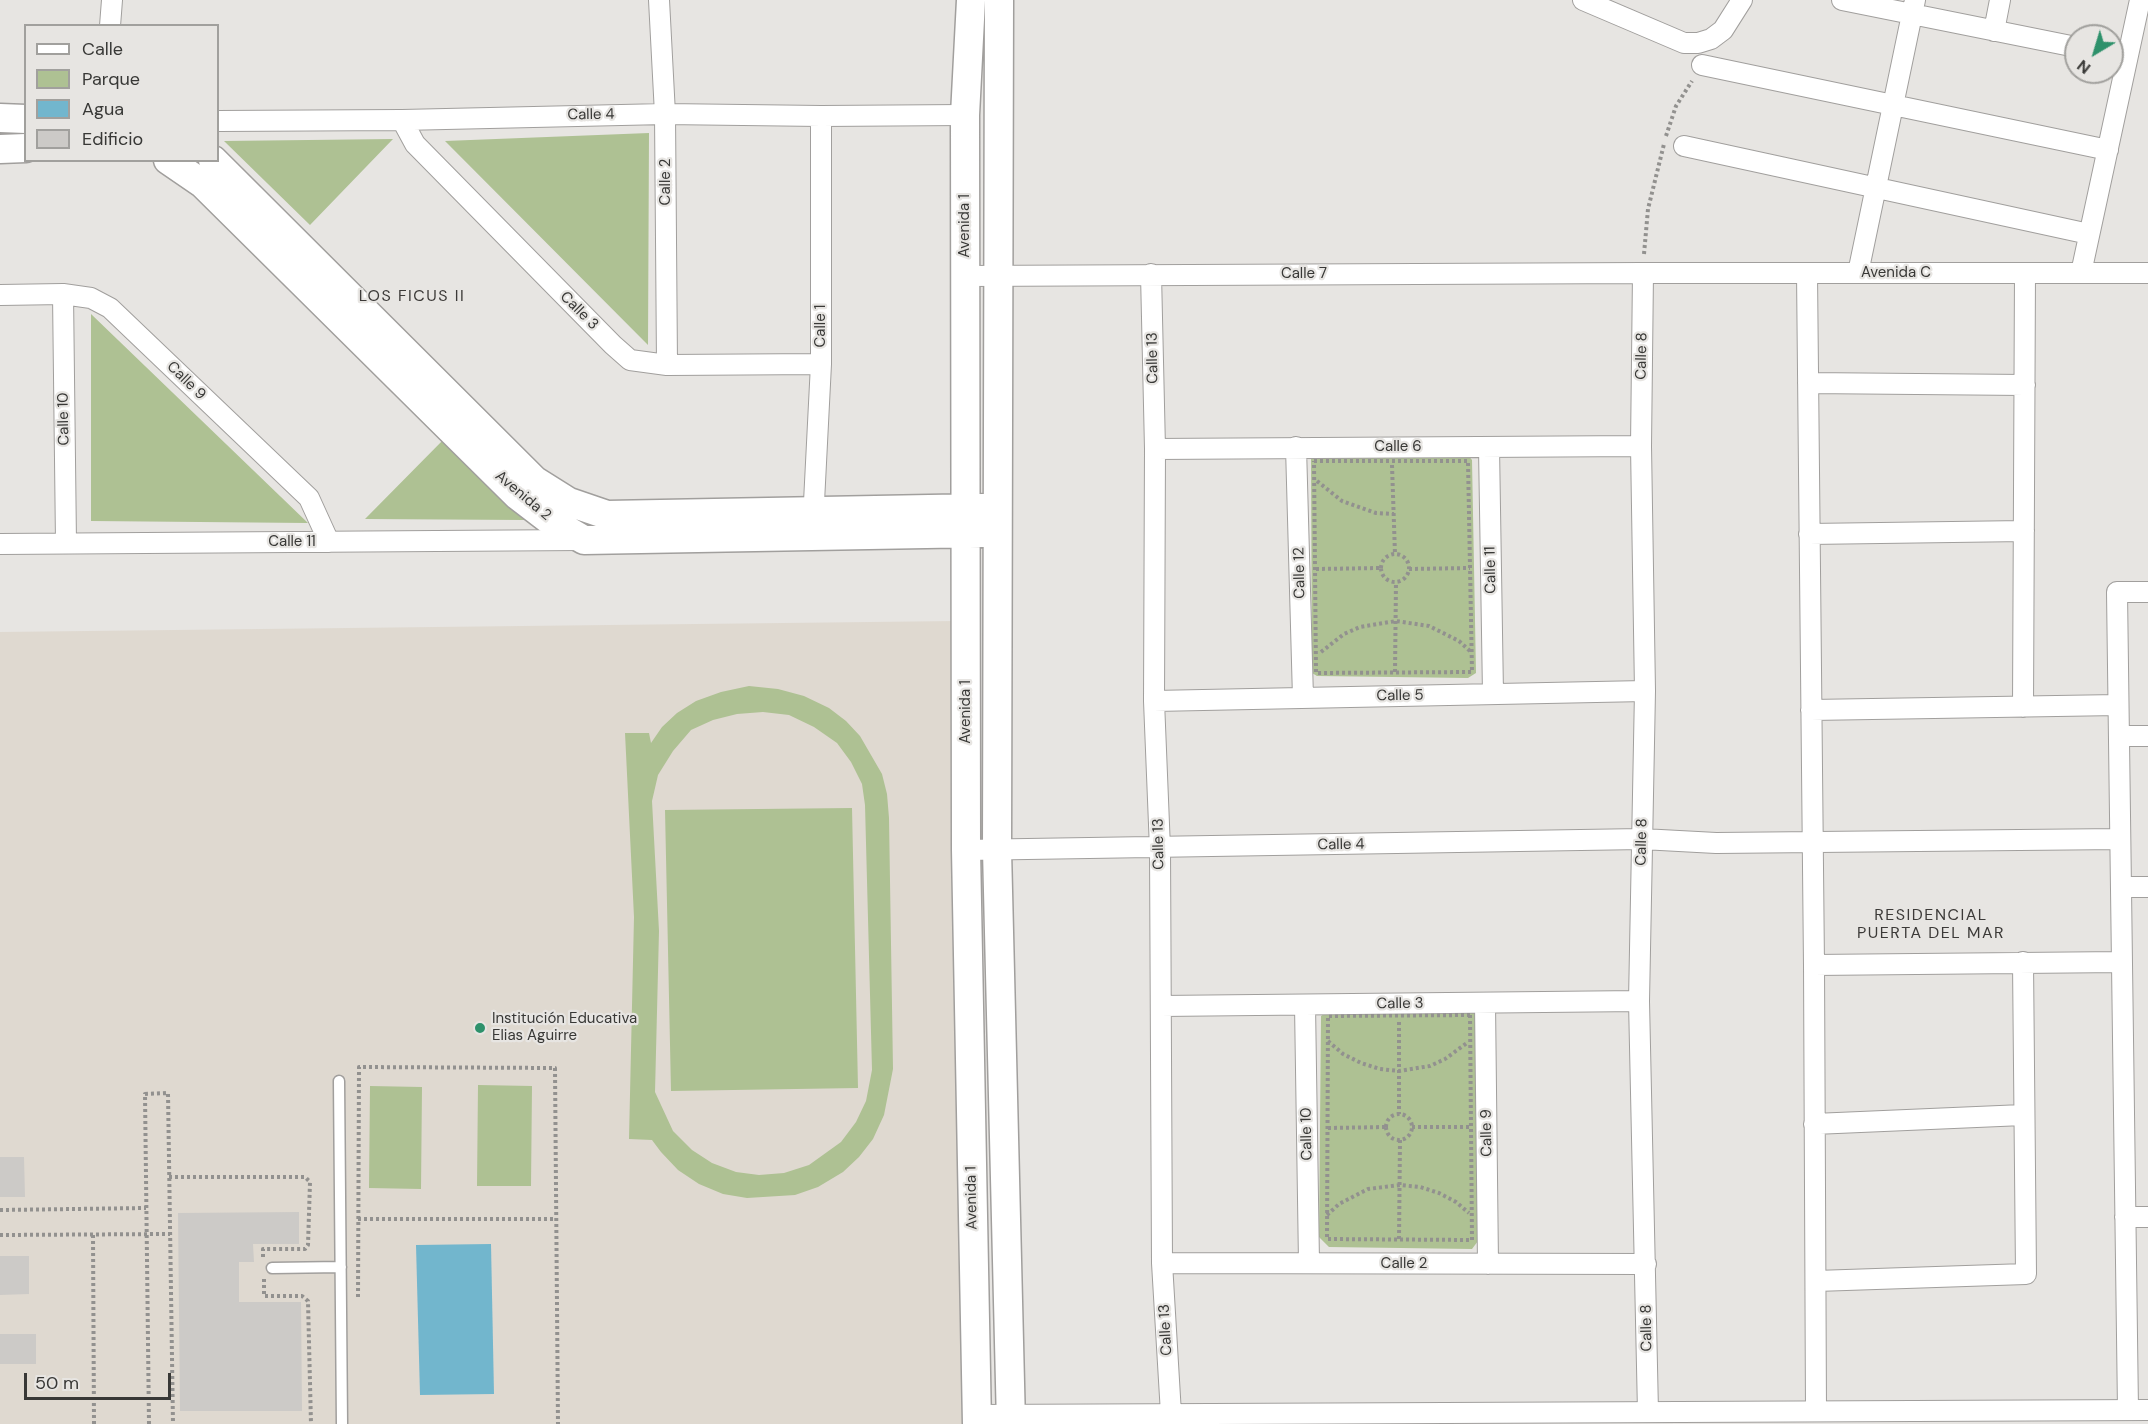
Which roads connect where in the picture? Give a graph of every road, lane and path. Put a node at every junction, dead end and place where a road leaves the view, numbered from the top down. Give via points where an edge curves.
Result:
1 (111, 0) edge
2 (659, 0) edge
3 (971, 0) edge
4 (999, 0) edge
5 (1583, 0) edge
6 (1742, 0) edge
7 (1842, 0) edge
8 (2000, 0) edge
9 (2140, 0) edge
10 (1609, 4) edge
11 (1913, 7) edge
12 (111, 24) edge
13 (1994, 31) junction
14 (2124, 43) edge
15 (2064, 45) edge
16 (1702, 64) dead end
17 (2116, 84) edge
18 (1893, 105) junction
19 (665, 114) junction
20 (821, 116) junction
21 (965, 116) junction
22 (0, 118) edge
23 (24, 118) edge
24 (402, 120) junction
25 (219, 121) edge
26 (1684, 146) dead end
27 (24, 148) edge
28 (0, 149) edge
29 (2108, 150) junction
30 (171, 162) edge
31 (215, 162) edge
32 (1876, 188) junction
33 (2089, 234) junction
34 (1643, 273) junction
35 (1807, 273) junction
36 (1858, 273) junction
37 (2025, 273) junction
38 (2081, 273) junction
39 (2148, 273) edge
40 (1151, 274) junction
41 (964, 276) junction
42 (998, 277) junction
43 (63, 294) junction
44 (0, 296) edge
45 (821, 364) junction
46 (667, 365) junction
47 (1808, 383) junction
48 (2025, 385) junction
49 (1641, 446) junction
50 (1296, 447) junction
51 (1489, 447) junction
52 (1155, 449) junction
53 (1392, 461) junction
54 (1314, 479) junction
55 (1394, 514) junction
56 (965, 521) junction
57 (998, 521) junction
58 (813, 523) junction
59 (2024, 531) junction
60 (1809, 534) junction
61 (584, 540) junction
62 (329, 542) junction
63 (66, 543) junction
64 (0, 544) edge
65 (1395, 554) junction
66 (1381, 568) junction
67 (1470, 568) junction
68 (1315, 569) junction
69 (1409, 569) junction
70 (1396, 582) junction
71 (2148, 592) edge
72 (1396, 621) junction
73 (1472, 652) junction
74 (1316, 657) junction
75 (1395, 672) junction
76 (1645, 691) junction
77 (1493, 694) junction
78 (1303, 698) junction
79 (1154, 701) junction
80 (2118, 705) junction
81 (2023, 707) junction
82 (1811, 710) junction
83 (2119, 736) junction
84 (2148, 736) edge
85 (1642, 839) junction
86 (2120, 839) junction
87 (1812, 842) junction
88 (1160, 849) junction
89 (966, 850) junction
90 (997, 850) junction
91 (2121, 887) junction
92 (2148, 887) edge
93 (2023, 962) junction
94 (2121, 962) junction
95 (1814, 965) junction
96 (1639, 1001) junction
97 (1485, 1003) junction
98 (1305, 1005) junction
99 (1161, 1006) junction
100 (1399, 1016) junction
101 (1469, 1040) junction
102 (1328, 1041) junction
103 (1399, 1071) junction
104 (339, 1081) dead end
105 (1399, 1114) junction
106 (2023, 1115) junction
107 (1814, 1124) junction
108 (1386, 1127) junction
109 (1412, 1127) junction
110 (1471, 1127) junction
111 (1328, 1128) junction
112 (1400, 1140) junction
113 (1400, 1185) junction
114 (146, 1208) junction
115 (0, 1210) edge
116 (1327, 1215) junction
117 (1472, 1215) junction
118 (2125, 1217) junction
119 (2148, 1217) edge
120 (358, 1219) junction
121 (556, 1219) junction
122 (93, 1234) junction
123 (147, 1234) junction
124 (170, 1234) junction
125 (0, 1235) edge
126 (1400, 1239) junction
127 (1162, 1263) junction
128 (1309, 1263) junction
129 (1488, 1264) junction
130 (1646, 1264) junction
131 (341, 1267) junction
132 (272, 1268) dead end
133 (1816, 1281) junction
134 (358, 1299) dead end
135 (2128, 1410) junction
136 (2148, 1410) edge
137 (1816, 1411) junction
138 (1648, 1412) junction
139 (1171, 1414) junction
140 (1605, 1418) edge
141 (977, 1419) edge
142 (1011, 1419) edge
143 (94, 1424) edge
144 (149, 1424) edge
145 (172, 1424) edge
146 (342, 1424) edge
147 (558, 1424) edge

1 - 12 street
2 - 19 street, Calle 2
3 - 21 street, Avenida 1
4 - 42 street
5 - 10 street
6 - 10 street via 1723,30 1698,43 1684,43
7 - 11 street
8 - 13 street
9 - 14 street
11 - 13 street
11 - 18 street
13 - 15 street
16 - 18 street
17 - 29 street
18 - 29 street
18 - 32 street
19 - 20 street, Calle 4
19 - 24 street, Calle 4
19 - 46 street, Calle 2
20 - 21 street, Calle 4
20 - 45 street, Calle 1
21 - 41 street, Avenida 1
22 - 23 street
24 - 25 street, Calle 4
24 - 46 street, Calle 3 via 415,144 613,345 630,360
26 - 32 street
27 - 28 street
29 - 33 street
30 - 61 street, Avenida 2 via 203,183 518,496
31 - 58 street, Avenida 2 via 534,480 569,502 607,515
32 - 33 street
32 - 36 street
33 - 38 street
34 - 35 street, Avenida C
34 - 40 street, Calle 7
34 - 49 street, Calle 8
35 - 36 street, Avenida C
35 - 47 street
36 - 37 street, Avenida C
37 - 38 street, Avenida C
37 - 48 street
38 - 39 street, Avenida C
40 - 42 street, Calle 7
40 - 52 street, Calle 13
41 - 42 street, Calle 7
41 - 56 street, Avenida 1
42 - 57 street
43 - 44 street, Calle 9
43 - 62 street, Calle 9 via 91,298 110,308 309,498
43 - 63 street, Calle 10
45 - 46 street, Calle 3
45 - 58 street, Calle 1
47 - 48 street
47 - 60 street
48 - 59 street
49 - 51 street, Calle 6
49 - 76 street, Calle 8
50 - 51 street, Calle 6
50 - 52 street, Calle 6
50 - 78 street, Calle 12
51 - 77 street, Calle 11
52 - 79 street, Calle 13
53 - 54 path via 1314,461
53 - 55 path
53 - 67 path via 1468,461
54 - 55 path via 1351,505
54 - 68 path
55 - 65 path
56 - 57 street, Avenida 2
56 - 58 street, Avenida 2
56 - 89 street, Avenida 1
57 - 90 street
58 - 61 street, Avenida 2
59 - 60 street
59 - 81 street
60 - 82 street
61 - 62 street, Calle 11
62 - 63 street, Calle 11
63 - 64 street, Calle 11
65 - 66 path via 1385,558
65 - 69 path via 1407,561
66 - 68 path
66 - 70 path via 1386,578
67 - 69 path
67 - 73 path
68 - 74 path
69 - 70 path
70 - 72 path
71 - 80 street via 2117,592
72 - 73 path via 1429,626
72 - 74 path via 1352,631
72 - 75 path
73 - 75 path via 1472,672
74 - 75 path via 1316,673
76 - 77 street, Calle 5
76 - 85 street, Calle 8
77 - 78 street, Calle 5
78 - 79 street, Calle 5
79 - 88 street, Calle 13
80 - 81 street
80 - 83 street
81 - 82 street
82 - 87 street
83 - 84 street
83 - 86 street
85 - 87 street, Calle 4
85 - 88 street, Calle 4
85 - 96 street, Calle 8
86 - 87 street, Calle 4
86 - 91 street
87 - 95 street
88 - 90 street, Calle 4
88 - 99 street, Calle 13
89 - 90 street, Calle 4
89 - 141 street, Avenida 1
90 - 142 street
91 - 92 street
91 - 94 street
93 - 94 street
93 - 95 street
93 - 106 street
94 - 118 street
95 - 107 street
96 - 97 street, Calle 3
96 - 130 street, Calle 8
97 - 98 street, Calle 3
97 - 129 street, Calle 9
98 - 99 street, Calle 3
98 - 128 street, Calle 10
99 - 127 street, Calle 13
100 - 101 path via 1470,1015
100 - 102 path via 1328,1016
100 - 103 path
101 - 103 path via 1430,1066
101 - 110 path
102 - 103 path via 1360,1063
102 - 111 path
103 - 105 path
104 - 131 lane
105 - 108 path
105 - 109 path via 1410,1119
106 - 107 street
106 - 133 street via 2026,1274
107 - 133 street
108 - 111 path
108 - 112 path via 1393,1139
109 - 110 path
109 - 112 path via 1410,1136
110 - 117 path
111 - 116 path
112 - 113 path
113 - 116 path via 1361,1192
113 - 117 path via 1439,1193
113 - 126 path
114 - 115 path
114 - 123 path
114 - 124 path via 145,1094 168,1093
116 - 126 path via 1327,1239
117 - 126 path via 1472,1240
118 - 119 street
118 - 135 street
120 - 121 path
120 - 121 path via 359,1067 555,1068
120 - 134 path
121 - 147 path
122 - 123 path
122 - 125 path
122 - 143 path
123 - 124 path
123 - 144 path
124 - 145 path
127 - 128 street, Calle 2
127 - 139 street, Calle 13
128 - 129 street, Calle 2
129 - 130 street, Calle 2
130 - 138 street, Calle 8
131 - 132 lane
131 - 146 lane
133 - 137 street
135 - 136 street
135 - 137 street
137 - 138 street
138 - 140 street
139 - 140 street
139 - 142 street
141 - 142 street

